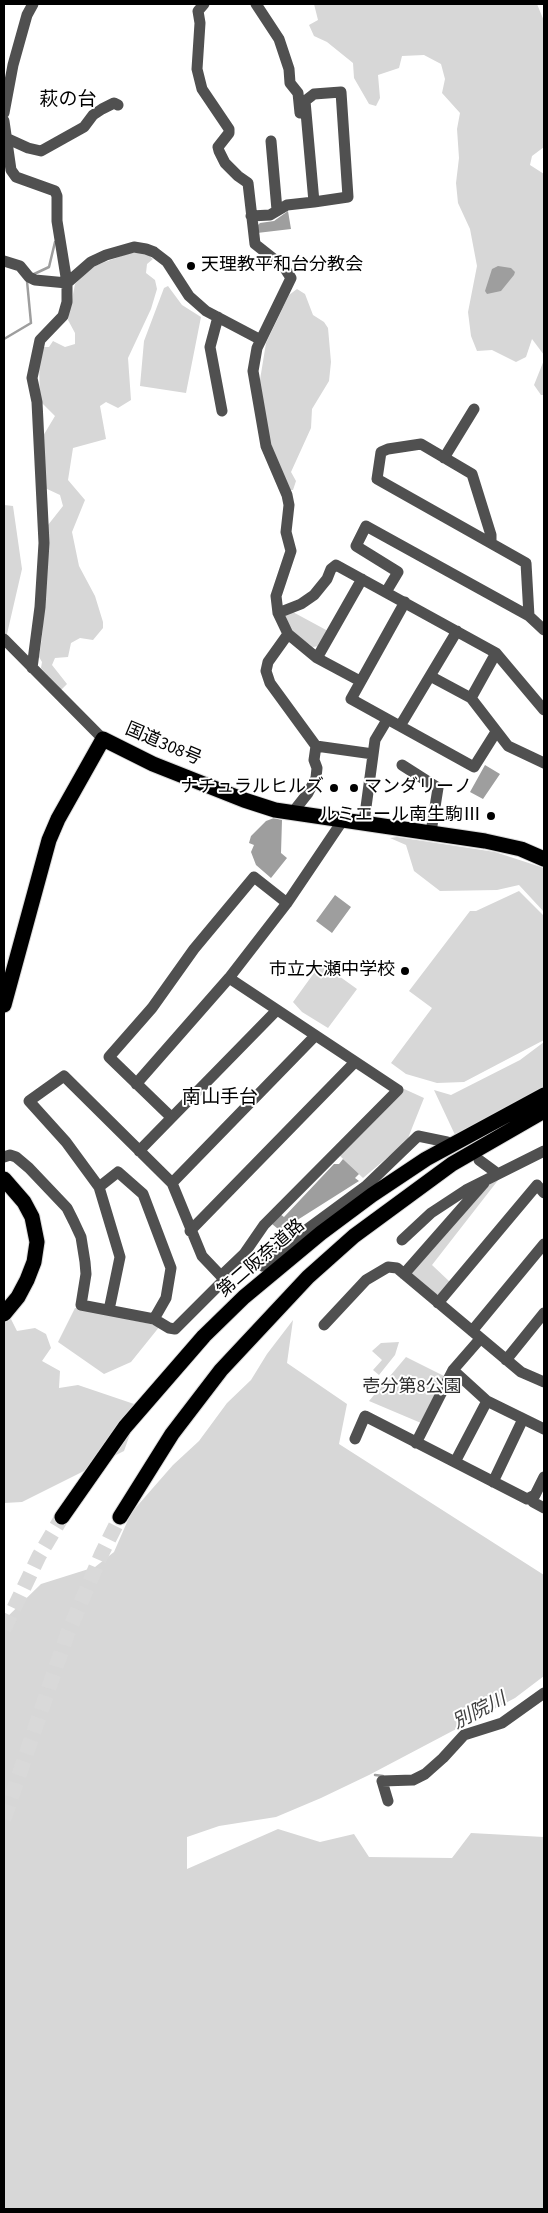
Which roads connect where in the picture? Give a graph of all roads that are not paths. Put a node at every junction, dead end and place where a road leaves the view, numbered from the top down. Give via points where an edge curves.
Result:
1 (33, 4) edge
2 (204, 4) edge
3 (256, 4) edge
4 (8, 65) edge
5 (118, 104) dead end
6 (4, 113) edge
7 (307, 120) junction
8 (4, 121) edge
9 (6, 138) junction
10 (271, 140) dead end
11 (314, 202) junction
12 (276, 210) junction
13 (251, 216) junction
14 (4, 261) edge
15 (67, 283) junction
16 (218, 317) junction
17 (262, 340) junction
18 (474, 409) dead end
19 (222, 411) dead end
20 (444, 458) junction
21 (491, 544) junction
22 (362, 579) junction
23 (386, 592) junction
24 (405, 602) junction
25 (278, 613) junction
26 (529, 616) junction
27 (544, 630) edge
28 (457, 631) junction
29 (288, 634) junction
30 (4, 640) edge
31 (496, 653) junction
32 (317, 658) junction
33 (32, 668) junction
34 (430, 676) junction
35 (360, 681) junction
36 (471, 698) junction
37 (544, 710) edge
38 (387, 720) junction
39 (400, 726) junction
40 (496, 732) junction
41 (103, 739) junction
42 (316, 746) junction
43 (373, 754) junction
44 (544, 763) edge
45 (402, 765) dead end
46 (293, 812) junction
47 (343, 820) junction
48 (364, 822) junction
49 (431, 832) junction
50 (544, 859) edge
51 (287, 903) junction
52 (229, 978) junction
53 (4, 1005) edge
54 (276, 1011) junction
55 (315, 1036) junction
56 (355, 1062) junction
57 (136, 1084) junction
58 (544, 1095) edge
59 (544, 1111) edge
60 (171, 1117) junction
61 (447, 1142) dead end
62 (139, 1151) junction
63 (544, 1151) edge
64 (4, 1157) edge
65 (480, 1160) dead end
66 (493, 1176) junction
67 (4, 1179) edge
68 (172, 1183) junction
69 (99, 1187) junction
70 (544, 1193) edge
71 (190, 1231) junction
72 (402, 1240) dead end
73 (544, 1244) edge
74 (262, 1266) dead end
75 (404, 1274) junction
76 (221, 1276) junction
77 (438, 1303) junction
78 (109, 1310) junction
79 (544, 1313) edge
80 (4, 1314) edge
81 (154, 1319) junction
82 (324, 1325) dead end
83 (476, 1335) junction
84 (506, 1360) junction
85 (453, 1370) junction
86 (544, 1382) edge
87 (488, 1400) junction
88 (523, 1419) junction
89 (544, 1429) edge
90 (355, 1440) dead end
91 (416, 1443) junction
92 (455, 1462) junction
93 (544, 1477) edge
94 (493, 1482) junction
95 (531, 1497) junction
96 (544, 1508) edge
97 (62, 1517) tunnel mouth
98 (120, 1517) tunnel mouth
99 (544, 1693) edge
100 (388, 1801) dead end

1 - 4 street
2 - 13 street via 198,11 199,81 229,129 218,147 219,152 231,170 248,183
3 - 7 street via 279,39 290,83 298,93 300,115
4 - 6 street
5 - 9 street via 102,109 84,127 42,151
7 - 11 street
7 - 11 street via 305,101 314,94 341,92 348,197
8 - 9 street
9 - 15 street via 11,170 16,177 54,191 57,196 57,221
10 - 12 street
11 - 12 street via 286,205
12 - 13 street via 270,215
13 - 17 street via 255,244 284,267 291,278
14 - 15 street via 20,266 35,280
15 - 16 street via 80,269 98,258 134,247 146,249 167,262 188,296
15 - 33 street via 63,316 40,340 32,378 37,402 44,543
16 - 17 street
16 - 19 street via 210,347
17 - 25 street via 253,370 260,421 266,446 288,495 286,532 292,551 276,596
18 - 20 street
20 - 21 street via 472,474
20 - 21 street via 421,444 388,449 380,452 376,479
21 - 26 street via 526,563
22 - 23 street
22 - 25 street via 336,565 314,594
22 - 32 street
23 - 24 street
23 - 26 street via 398,572 356,546 366,526
24 - 28 street
24 - 35 street
25 - 29 street
26 - 27 street
28 - 31 street
28 - 34 street
29 - 32 street
29 - 42 street via 268,662 266,671 270,683
30 - 33 street
31 - 36 street
31 - 37 street
32 - 35 street
33 - 41 street
34 - 36 street
34 - 39 street
35 - 38 street via 351,699
36 - 40 street
38 - 39 street
38 - 43 street via 376,740
39 - 40 street via 474,766
40 - 44 street via 515,751
41 - 46 highway, 国道308号 via 152,764 244,800
41 - 53 highway, 国道308号 via 49,840
42 - 43 street
42 - 46 street via 316,778
43 - 48 street
45 - 49 street via 438,788
46 - 47 highway, 国道308号
47 - 48 highway, 国道308号
47 - 51 street
48 - 49 highway, 国道308号
49 - 50 highway, 国道308号 via 521,848
51 - 52 street
51 - 57 street via 254,877 194,948 152,1008 109,1057
52 - 54 street
52 - 57 street
54 - 55 street
54 - 60 street
55 - 56 street
55 - 68 street
56 - 71 street
56 - 76 street via 398,1090 264,1225 244,1254
57 - 60 street
58 - 97 highway, 第二阪奈道路 via 426,1159 372,1195 250,1292 204,1336 125,1427
59 - 98 highway via 430,1179 354,1236 308,1277 221,1370 172,1434
60 - 62 street
61 - 74 street via 418,1136 366,1186
62 - 68 street
62 - 69 street via 64,1076 29,1101 66,1142
63 - 66 street
64 - 78 street via 16,1157 67,1208 81,1237 84,1256 86,1274 80,1305
65 - 66 street
66 - 72 street via 431,1213
66 - 75 street
67 - 80 highway via 32,1216 36,1242 34,1262 27,1280 18,1298
68 - 71 street
69 - 78 street via 120,1257
69 - 81 street via 118,1172 143,1194 171,1268 166,1298
70 - 77 street via 537,1184
71 - 76 street via 202,1256
73 - 83 street
75 - 77 street
75 - 82 street via 397,1268 378,1271
76 - 81 street via 224,1280 175,1329
77 - 83 street
78 - 81 street
79 - 84 street
83 - 84 street
83 - 85 street
84 - 86 street via 520,1372
85 - 87 street
85 - 91 street
87 - 88 street
87 - 92 street
88 - 89 street
88 - 94 street
90 - 91 street via 365,1416
91 - 92 street
92 - 94 street
93 - 95 street via 535,1496
94 - 95 street via 527,1499
95 - 96 street via 533,1502
99 - 100 street via 502,1723 464,1736 443,1758 413,1780 382,1780

